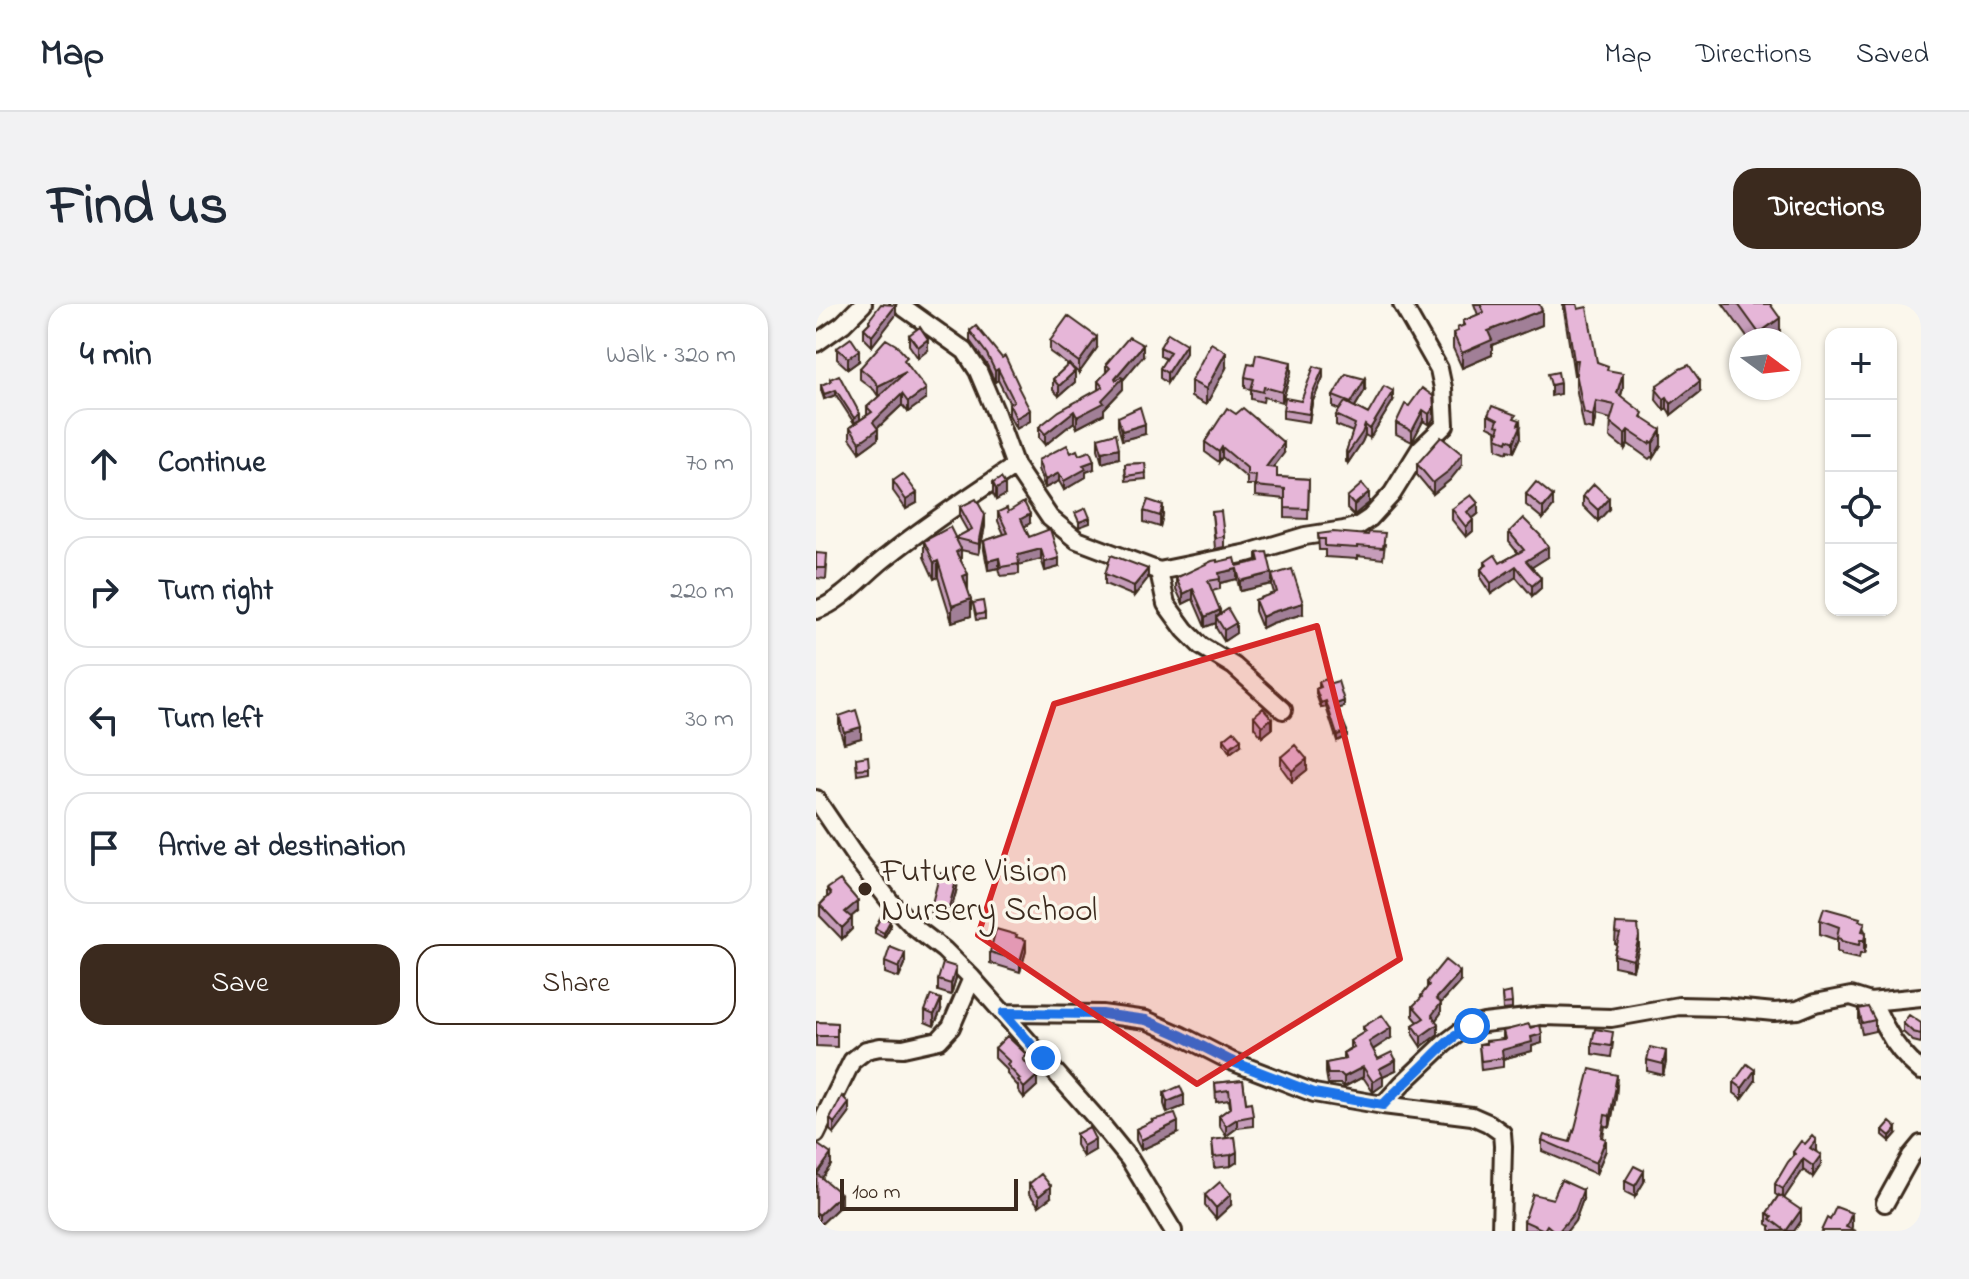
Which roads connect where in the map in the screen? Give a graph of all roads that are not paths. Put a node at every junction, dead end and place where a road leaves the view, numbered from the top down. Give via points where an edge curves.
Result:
1 (863, 304) edge
2 (899, 304) edge
3 (1402, 304) edge
4 (816, 343) edge
5 (1015, 466) junction
6 (1159, 571) junction
7 (816, 610) edge
8 (1283, 710) dead end
9 (816, 799) edge
10 (972, 978) junction
11 (1920, 998) edge
12 (1870, 1002) junction
13 (1004, 1013) junction
14 (1921, 1071) edge
15 (1383, 1105) junction
16 (816, 1134) edge
17 (1921, 1144) edge
18 (1885, 1203) dead end
19 (1173, 1231) edge
20 (1501, 1231) edge

1 - 4 street
2 - 5 street via 965,351
3 - 6 street via 1439,369 1445,425 1420,449 1392,494 1358,526
5 - 6 street via 1050,518 1077,540
5 - 7 street via 889,555 830,606
6 - 8 street via 1166,604 1185,630
9 - 10 street via 893,905
10 - 13 street
10 - 16 street via 951,1027 939,1040 866,1050 852,1061
11 - 12 street
12 - 14 street via 1907,1059
12 - 15 street via 1851,996 1774,1012 1679,1006 1611,1018 1543,1016 1484,1023 1444,1044
13 - 15 street via 1146,1020 1314,1093
13 - 19 street via 1130,1160
15 - 20 street via 1472,1116 1502,1133
17 - 18 street

